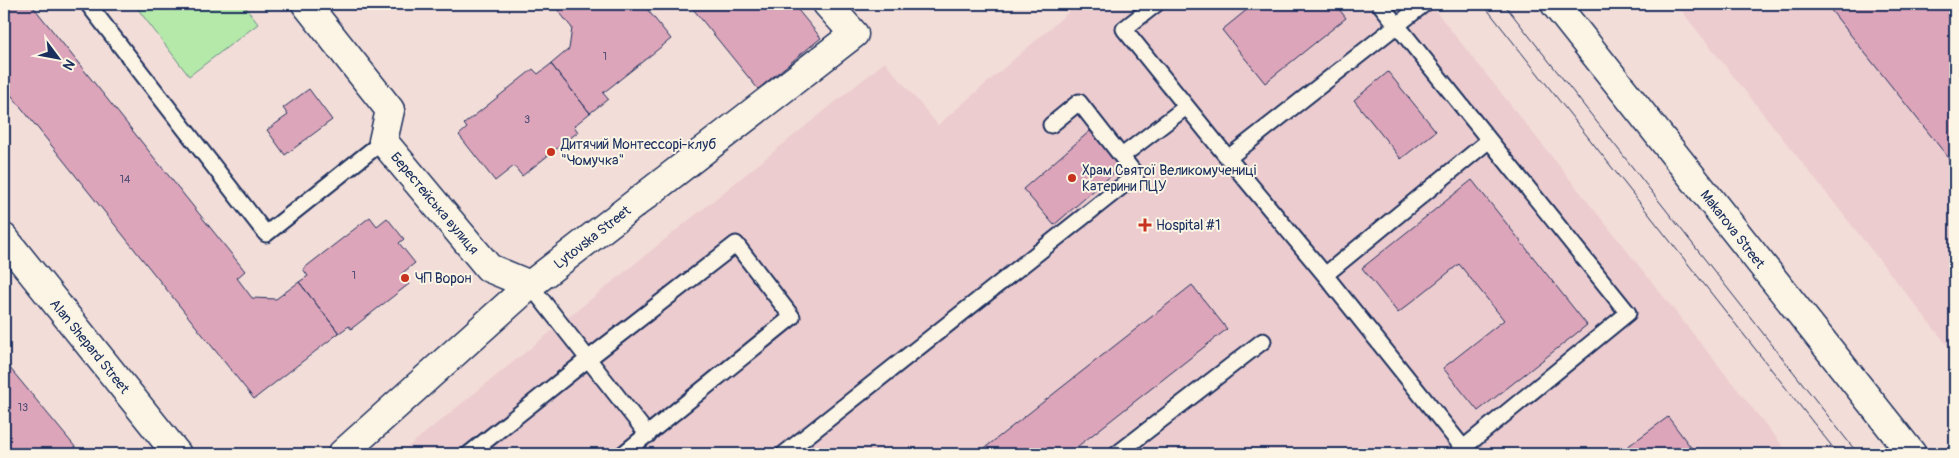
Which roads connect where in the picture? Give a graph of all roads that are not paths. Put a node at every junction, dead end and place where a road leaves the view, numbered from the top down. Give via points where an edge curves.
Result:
1 (88, 4) edge
2 (306, 4) edge
3 (827, 4) edge
4 (1156, 4) edge
5 (1380, 4) edge
6 (1424, 4) edge
7 (1554, 4) edge
8 (1397, 25) junction
9 (1186, 107) junction
10 (1051, 124) dead end
11 (383, 141) junction
12 (1488, 141) junction
13 (1122, 156) junction
14 (1228, 158) junction
15 (8, 253) edge
16 (1325, 275) junction
17 (530, 285) junction
18 (1263, 341) dead end
19 (588, 359) junction
20 (648, 435) junction
21 (1462, 452) edge
22 (177, 454) edge
23 (342, 454) edge
24 (469, 454) edge
25 (623, 454) edge
26 (784, 454) edge
27 (1117, 454) edge
28 (1912, 454) edge

1 - 11 lane via 266,234
2 - 11 street, Берестейська вулиця via 390,110
3 - 17 street, Lytovska Street via 854,34
4 - 9 lane via 1124,29
5 - 8 lane
6 - 8 lane
7 - 28 street, Makarova Street
8 - 12 lane
8 - 14 lane
9 - 13 lane
9 - 14 lane
10 - 13 lane via 1079,102
11 - 17 street, Берестейська вулиця via 489,268
12 - 16 lane
12 - 21 lane via 1628,313
13 - 26 lane via 1136,175
14 - 16 lane
15 - 22 street, Alan Shepard Street
16 - 21 lane
17 - 19 lane
17 - 23 street, Lytovska Street
18 - 27 lane
19 - 20 lane
19 - 20 lane via 736,244 792,317
19 - 24 lane
20 - 25 lane

